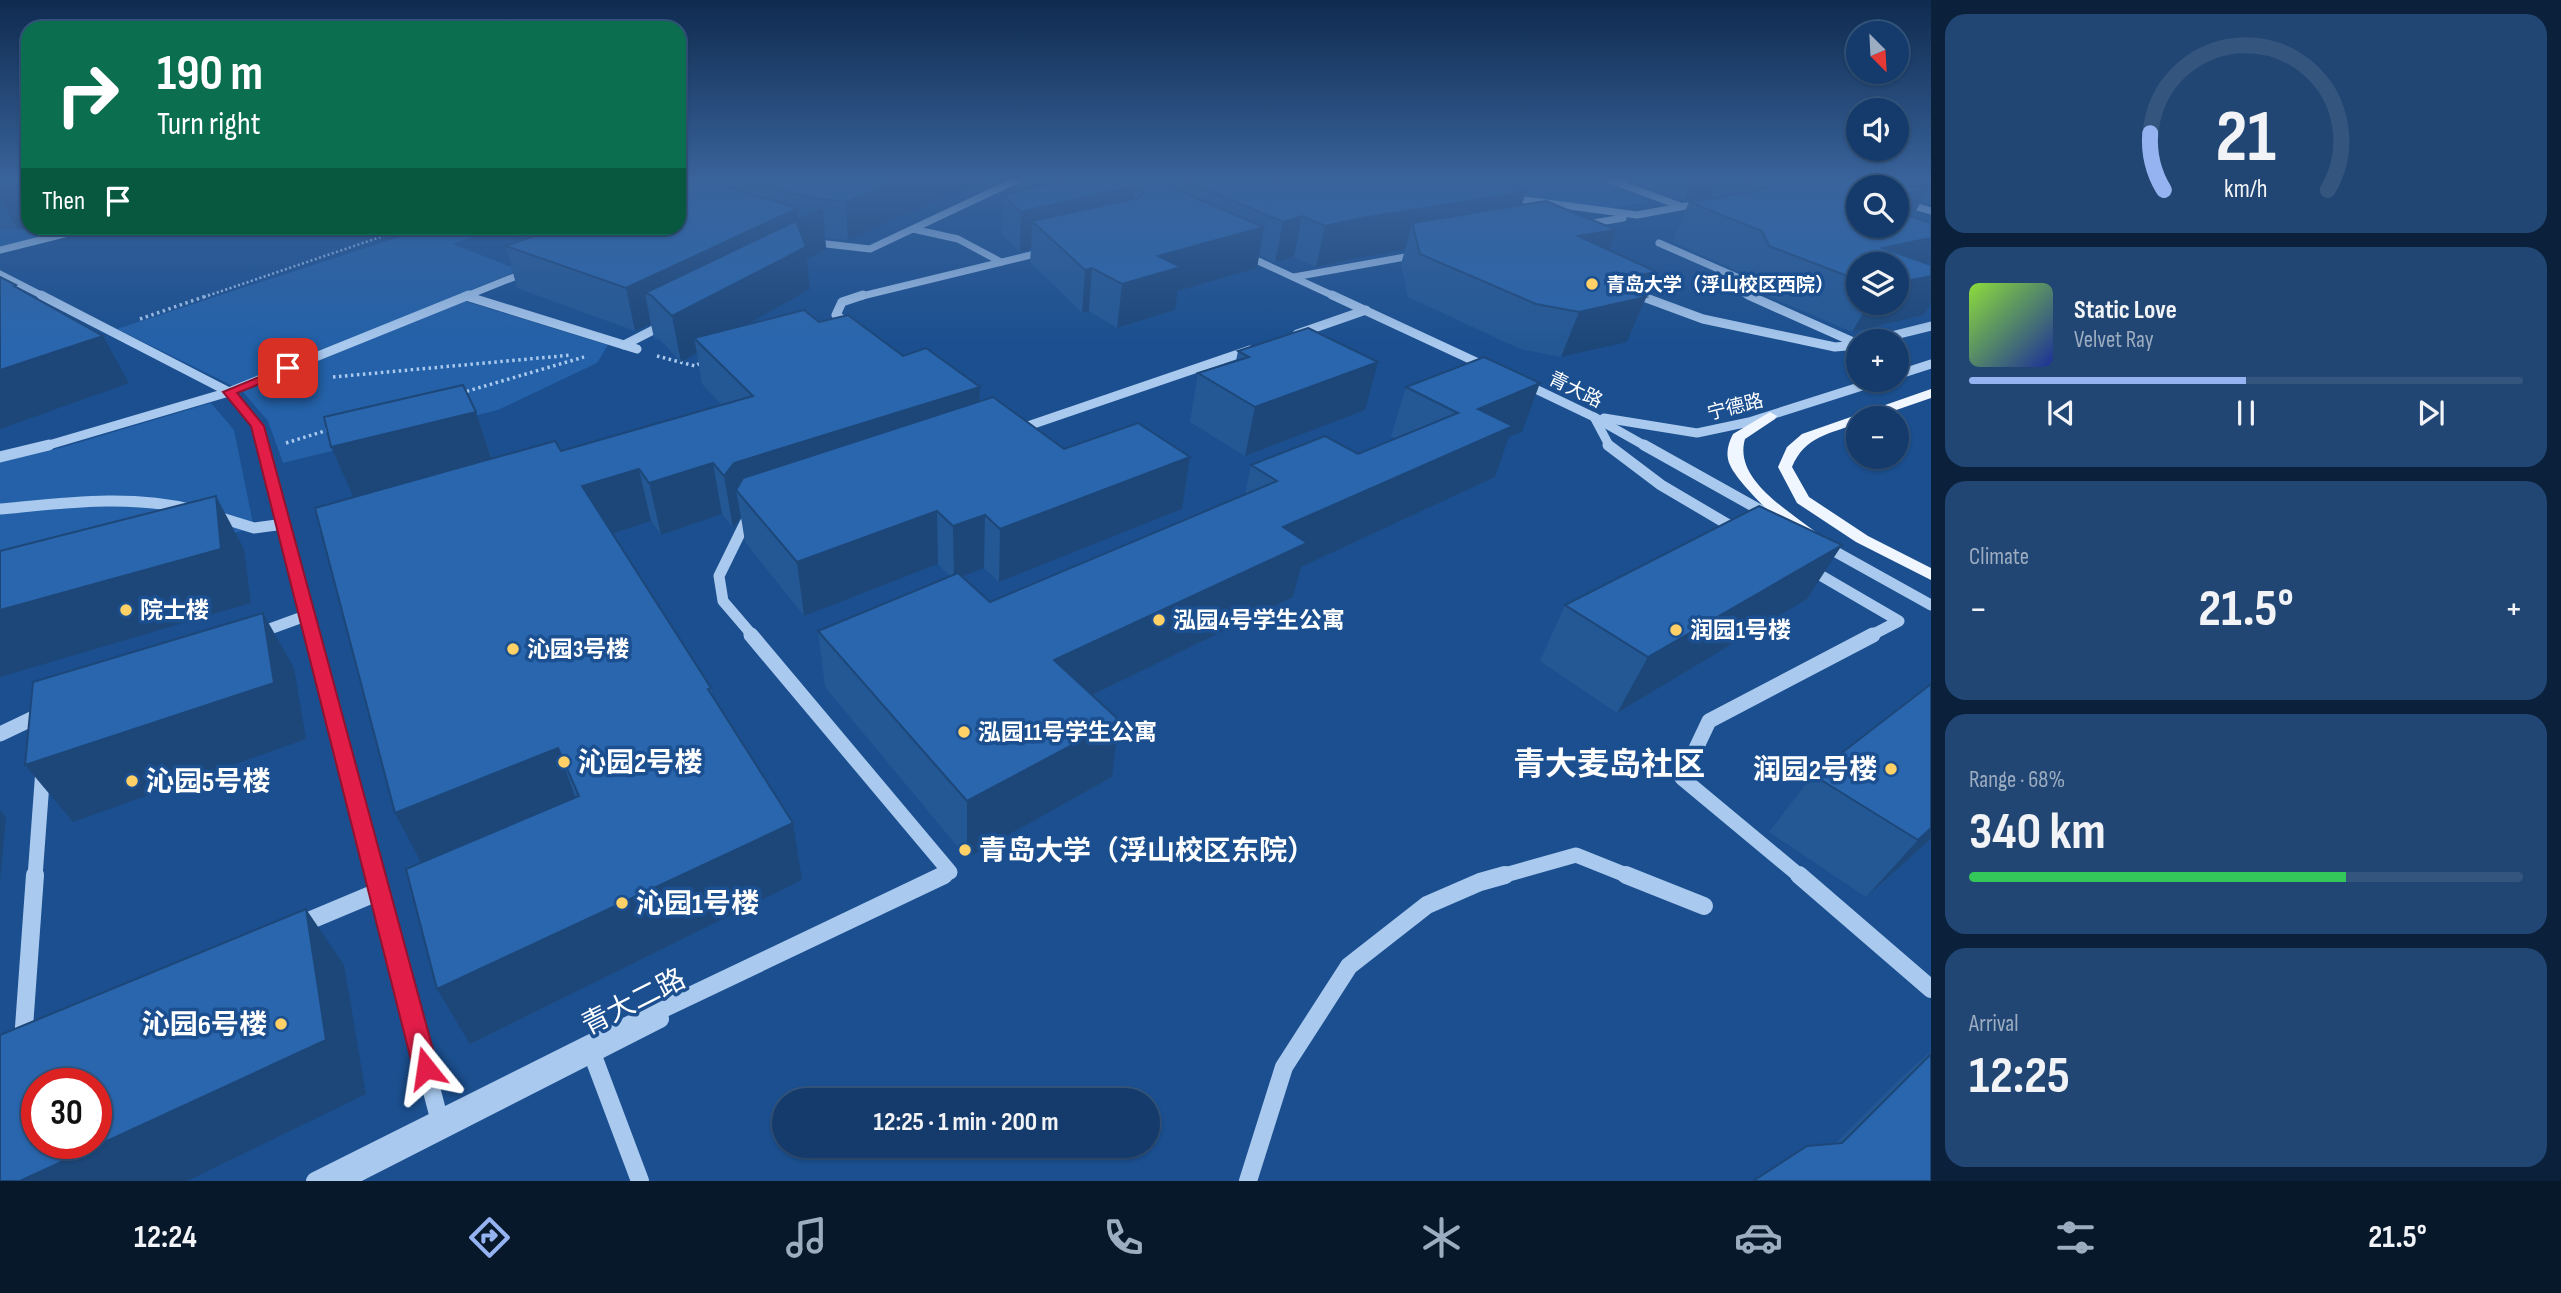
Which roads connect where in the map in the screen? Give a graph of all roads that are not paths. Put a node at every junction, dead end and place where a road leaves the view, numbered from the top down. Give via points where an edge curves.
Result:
1 (904, 233) edge
2 (932, 233) edge
3 (60, 235) edge
4 (794, 238) edge
5 (1659, 243) dead end
6 (821, 244) junction
7 (0, 250) edge
8 (808, 250) dead end
9 (1053, 250) edge
10 (1234, 250) edge
11 (1421, 254) edge
12 (1001, 262) junction
13 (544, 265) edge
14 (0, 274) edge
15 (1294, 277) junction
16 (1625, 289) edge
17 (466, 296) junction
18 (1366, 310) junction
19 (673, 320) edge
20 (1931, 326) edge
21 (859, 331) edge
22 (1909, 332) edge
23 (1289, 337) edge
24 (1846, 339) edge
25 (624, 345) junction
26 (1263, 346) edge
27 (1846, 346) edge
28 (637, 349) road end
29 (1931, 364) edge
30 (1493, 369) edge
31 (1909, 370) edge
32 (1518, 381) edge
33 (1846, 391) edge
34 (229, 392) junction
35 (1931, 393) edge
36 (1770, 416) junction
37 (1594, 417) junction
38 (1004, 434) edge
39 (0, 457) edge
40 (0, 509) edge
41 (771, 514) edge
42 (284, 524) junction
43 (1753, 538) edge
44 (1822, 545) junction
45 (1790, 558) edge
46 (1931, 575) edge
47 (1931, 605) edge
48 (308, 615) junction
49 (243, 639) edge
50 (51, 715) edge
51 (0, 734) edge
52 (44, 753) edge
53 (380, 891) junction
54 (1704, 906) dead end
55 (278, 933) edge
56 (1931, 989) edge
57 (29, 1036) junction
58 (0, 1048) edge
59 (591, 1049) junction
60 (21, 1064) edge
61 (439, 1118) junction
62 (315, 1181) edge
63 (342, 1181) edge
64 (640, 1181) edge
65 (1248, 1181) edge

1 - 6 street via 870,249
2 - 12 street via 958,239
3 - 7 street
4 - 6 street
5 - 24 street via 1739,278 1742,293
6 - 8 street
9 - 12 street
10 - 15 street
11 - 15 street
12 - 21 street via 842,302 836,315
13 - 17 street
14 - 34 street
15 - 18 street
16 - 27 street via 1703,319
17 - 25 street
17 - 34 street
18 - 23 street
18 - 30 street
19 - 25 street
20 - 22 street
25 - 28 street
26 - 38 street
29 - 31 street
32 - 37 street, 青大路
33 - 36 street, 宁德路
34 - 39 street
34 - 42 street via 257,426
35 - 46 main road via 1807,437 1792,450 1785,467 1803,500 1862,539
36 - 37 street, 宁德路 via 1697,433
36 - 44 main road via 1738,437 1734,454 1741,472
37 - 43 street via 1609,446 1661,485
37 - 44 street, 青大路
40 - 42 street via 105,500 164,503 254,528
41 - 59 street, 青大二路 via 745,523 719,576 723,601 950,872
42 - 48 street
44 - 47 street, 青大路
45 - 56 street via 1899,621 1709,721 1682,778
48 - 49 street
48 - 53 street
50 - 51 street
52 - 57 street
53 - 55 street
53 - 61 street
54 - 65 street via 1576,855 1480,882 1427,905 1349,966 1284,1067
57 - 58 street
57 - 60 street
59 - 61 street
59 - 63 street, 青大二路
59 - 64 street
61 - 62 street

